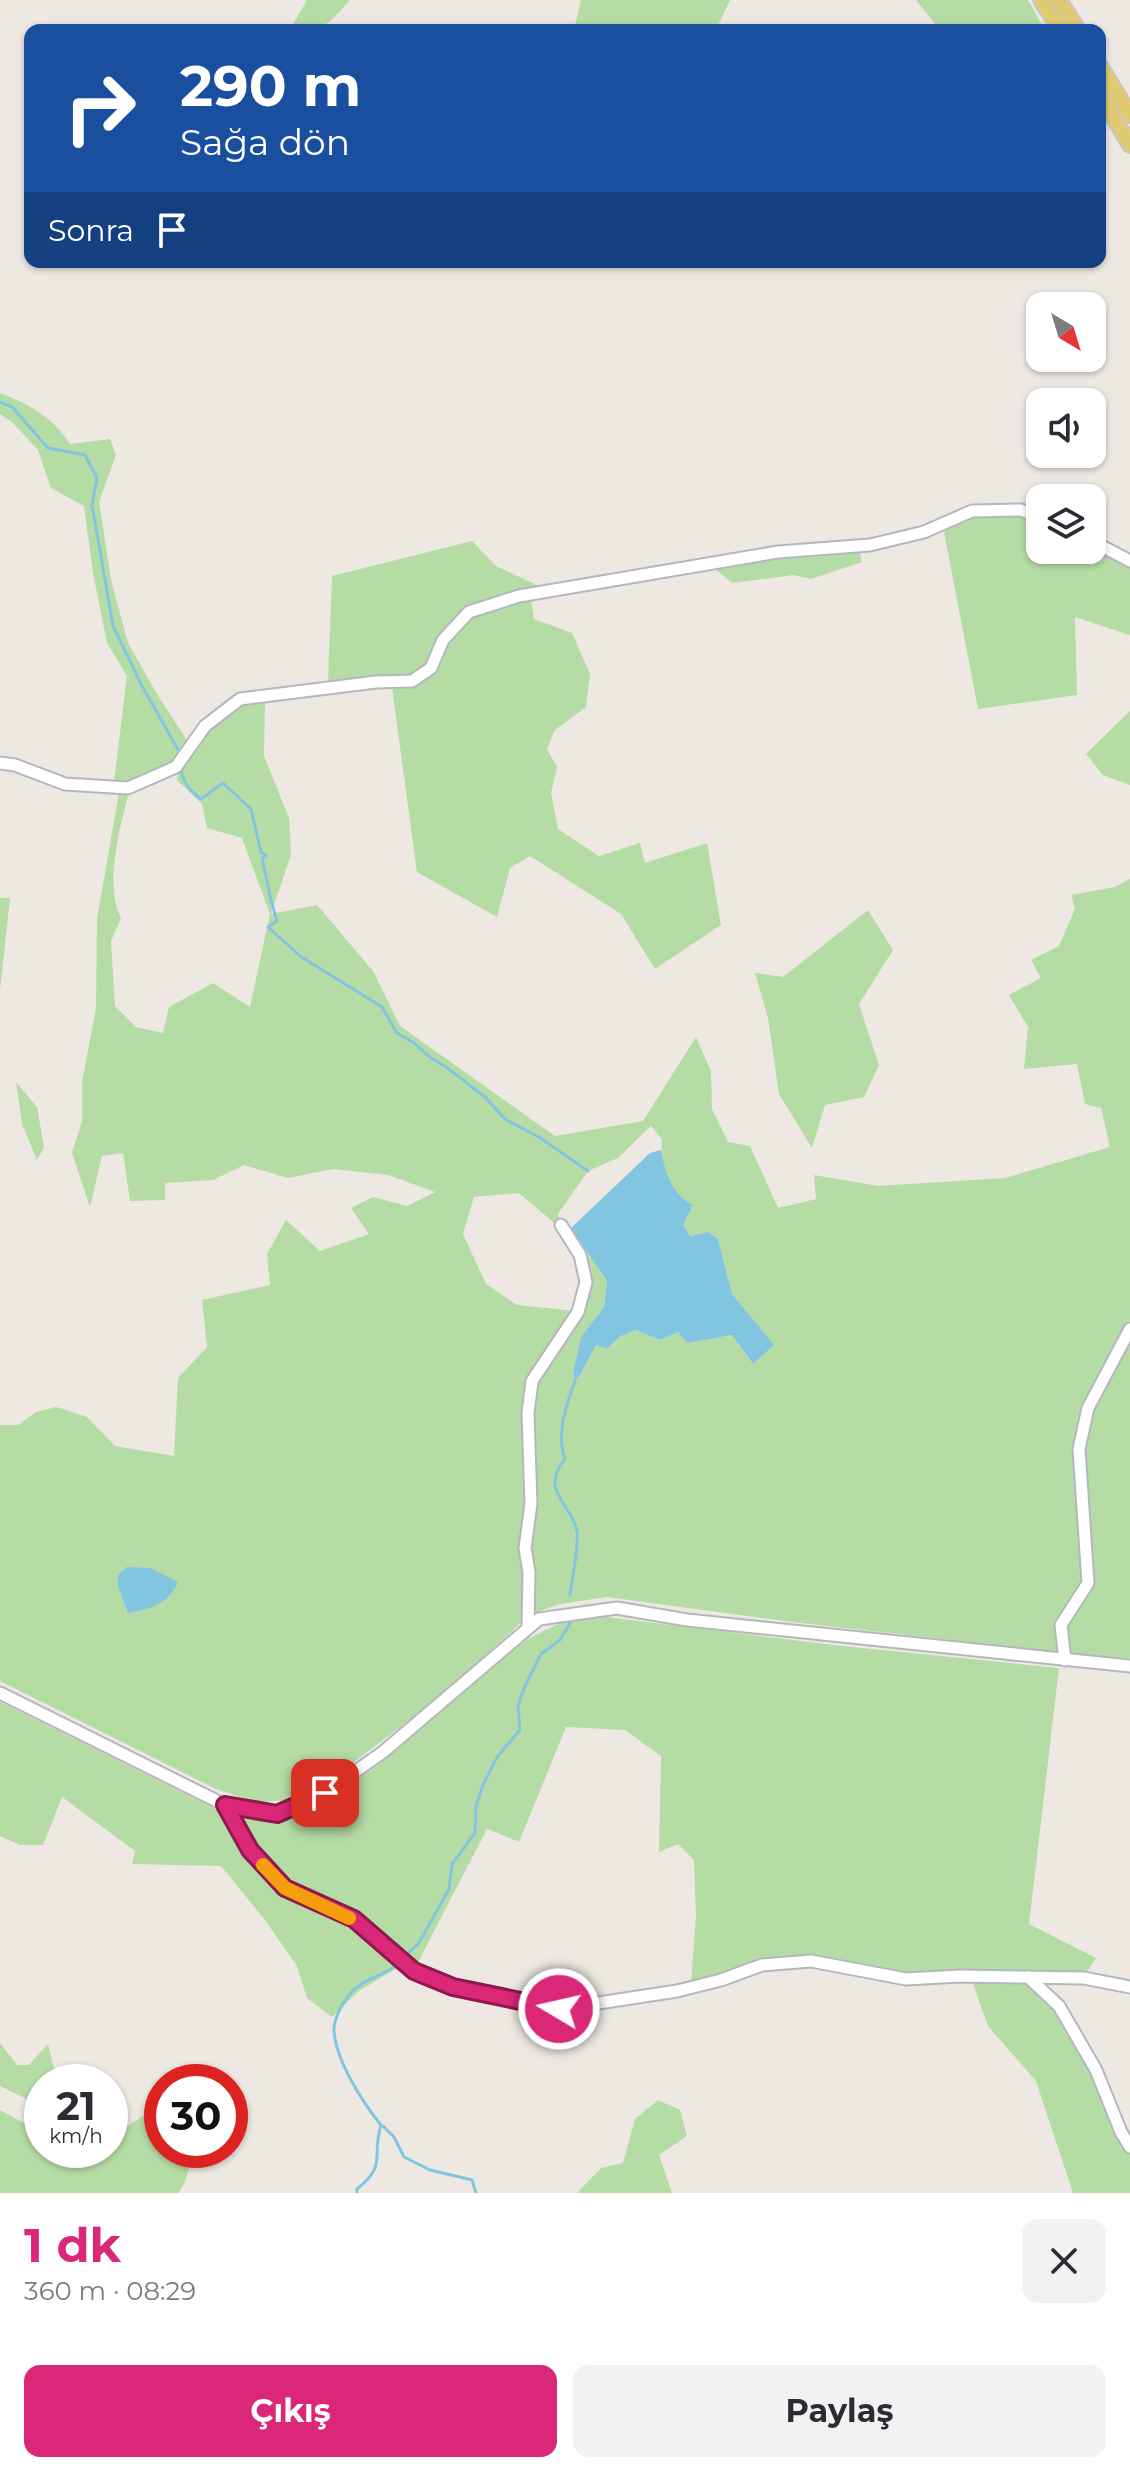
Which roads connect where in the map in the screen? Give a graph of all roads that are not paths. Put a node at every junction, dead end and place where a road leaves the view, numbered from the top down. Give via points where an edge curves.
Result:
1 (1041, 0) edge
2 (1059, 0) edge
3 (1056, 24) edge
4 (1074, 24) edge
5 (1106, 76) edge
6 (1106, 105) edge
7 (1130, 115) edge
8 (1130, 145) edge
9 (1026, 512) edge
10 (1106, 548) edge
11 (1130, 561) edge
12 (0, 763) edge
13 (561, 1225) dead end
14 (1130, 1329) edge
15 (528, 1628) junction
16 (1065, 1660) junction
17 (1130, 1666) edge
18 (0, 1693) edge
19 (225, 1805) junction
20 (1028, 1977) junction
21 (1130, 1987) edge
22 (1130, 2147) edge

1 - 3 main road
2 - 4 main road
5 - 7 main road
6 - 8 main road
9 - 12 street via 972,511 924,532 870,545 778,552 519,596 469,612 443,640 431,668 412,681 240,699 205,726 176,767 128,788 65,784
10 - 11 street
13 - 15 street via 580,1255 586,1282 578,1312 532,1381 531,1504 525,1548
14 - 16 street via 1088,1408 1079,1449 1088,1583 1061,1625
15 - 16 street via 539,1619 617,1608
15 - 19 street via 383,1752 325,1793 277,1814
16 - 17 street
18 - 19 street
19 - 20 street via 250,1850 285,1888 354,1919 414,1971 515,2002 559,2009 677,1991 762,1965 811,1961 906,1979
20 - 21 street via 1084,1978
20 - 22 street via 1059,2006 1096,2070

